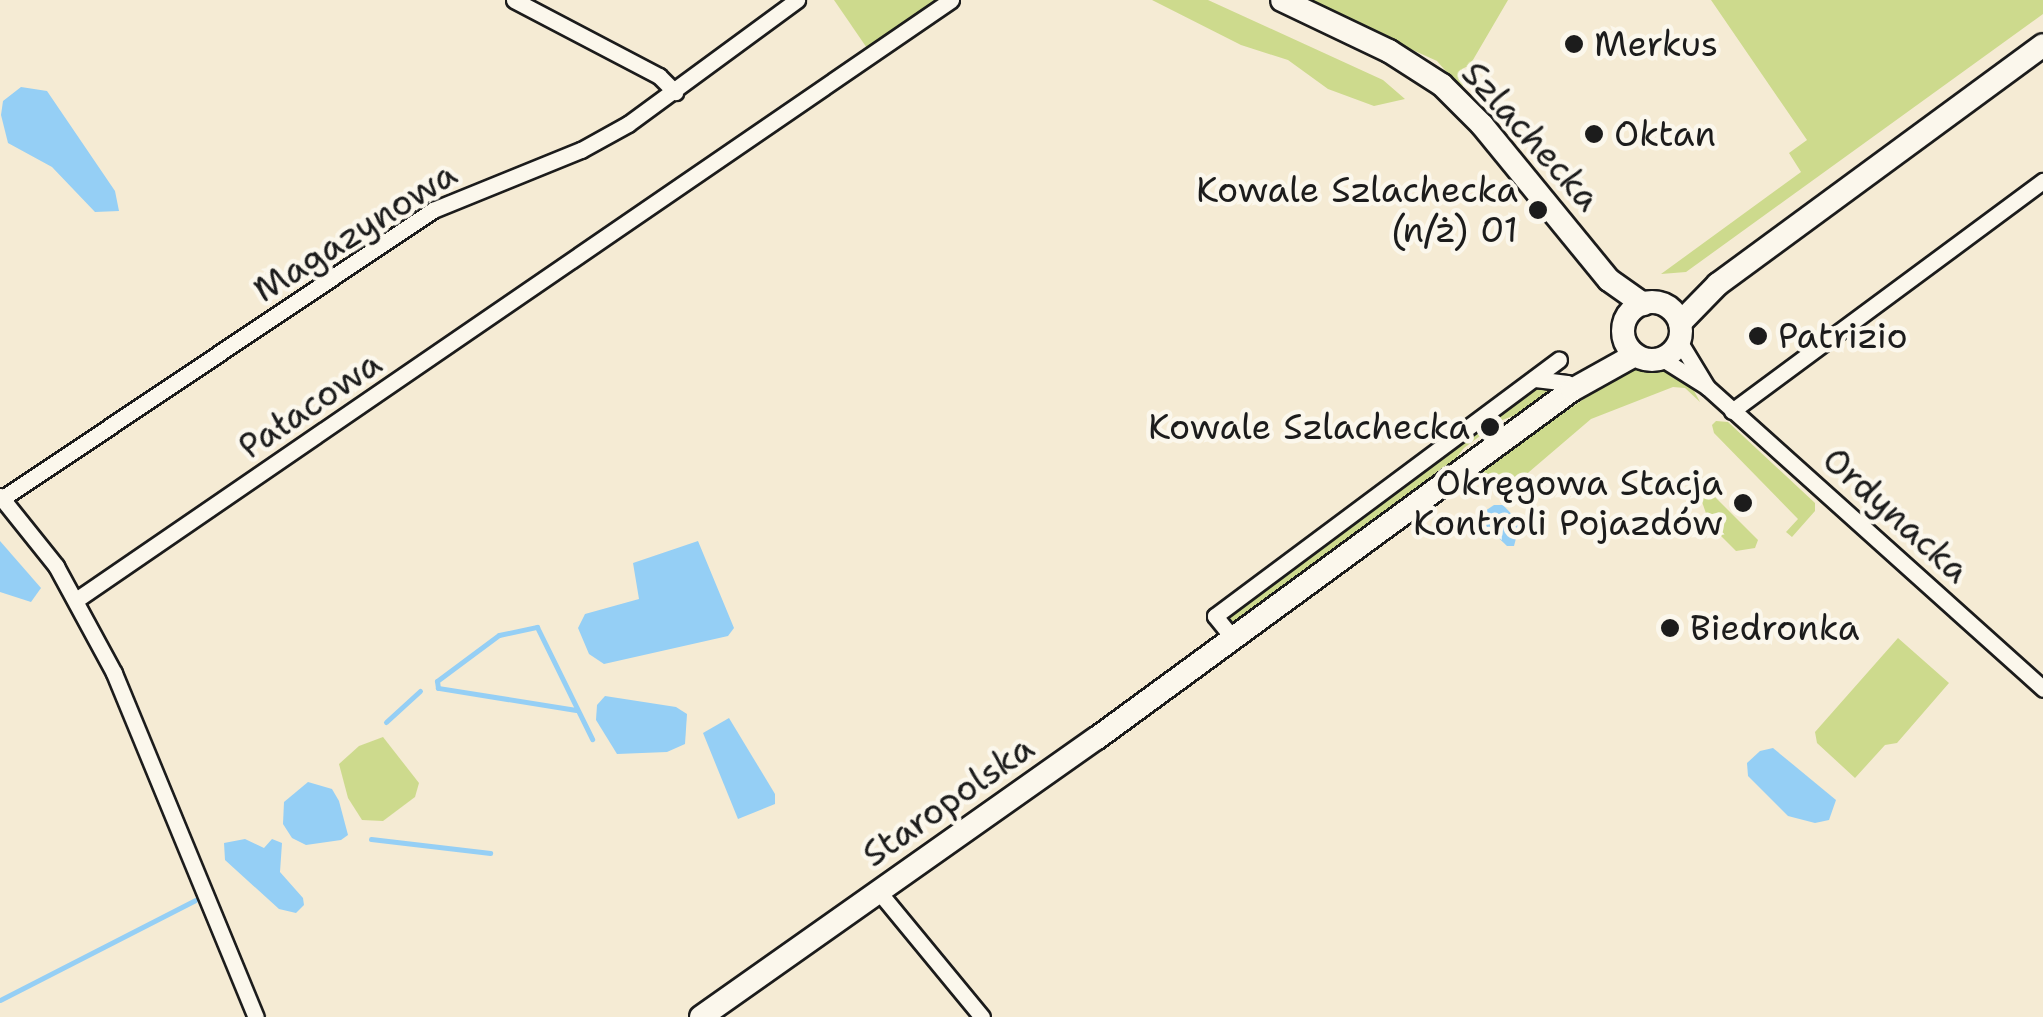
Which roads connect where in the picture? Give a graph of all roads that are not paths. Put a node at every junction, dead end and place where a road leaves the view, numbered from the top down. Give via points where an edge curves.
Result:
1 (514, 0) edge
2 (797, 0) edge
3 (951, 0) edge
4 (1282, 0) edge
5 (2043, 45) edge
6 (675, 92) junction
7 (2042, 184) edge
8 (1650, 326) junction
9 (1661, 358) joint
10 (1558, 360) dead end
11 (1534, 379) junction
12 (1707, 387) junction
13 (1572, 390) junction
14 (1732, 411) junction
15 (2, 497) edge
16 (76, 600) junction
17 (1232, 637) junction
18 (2043, 689) edge
19 (879, 892) junction
20 (256, 1017) edge
21 (701, 1017) edge
22 (982, 1017) edge

1 - 6 street via 659,76
2 - 6 street, Magazynowa
3 - 16 street, Pałacowa
4 - 8 main road, Szlachecka via 1389,51 1442,86 1482,124
5 - 8 main road, Staropolska via 1718,284
6 - 15 street, Magazynowa via 580,150 433,210
7 - 14 street
8 - 9 main road
8 - 12 street, Ordynacka
8 - 13 main road, Staropolska
9 - 12 street, Ordynacka
10 - 11 street
11 - 13 street via 1566,383
11 - 17 street via 1216,616
12 - 14 street, Ordynacka
13 - 17 main road, Staropolska
14 - 18 street, Ordynacka
15 - 16 street, Magazynowa
16 - 20 street via 174,809
17 - 19 main road, Staropolska
19 - 21 main road, Staropolska
19 - 22 street

